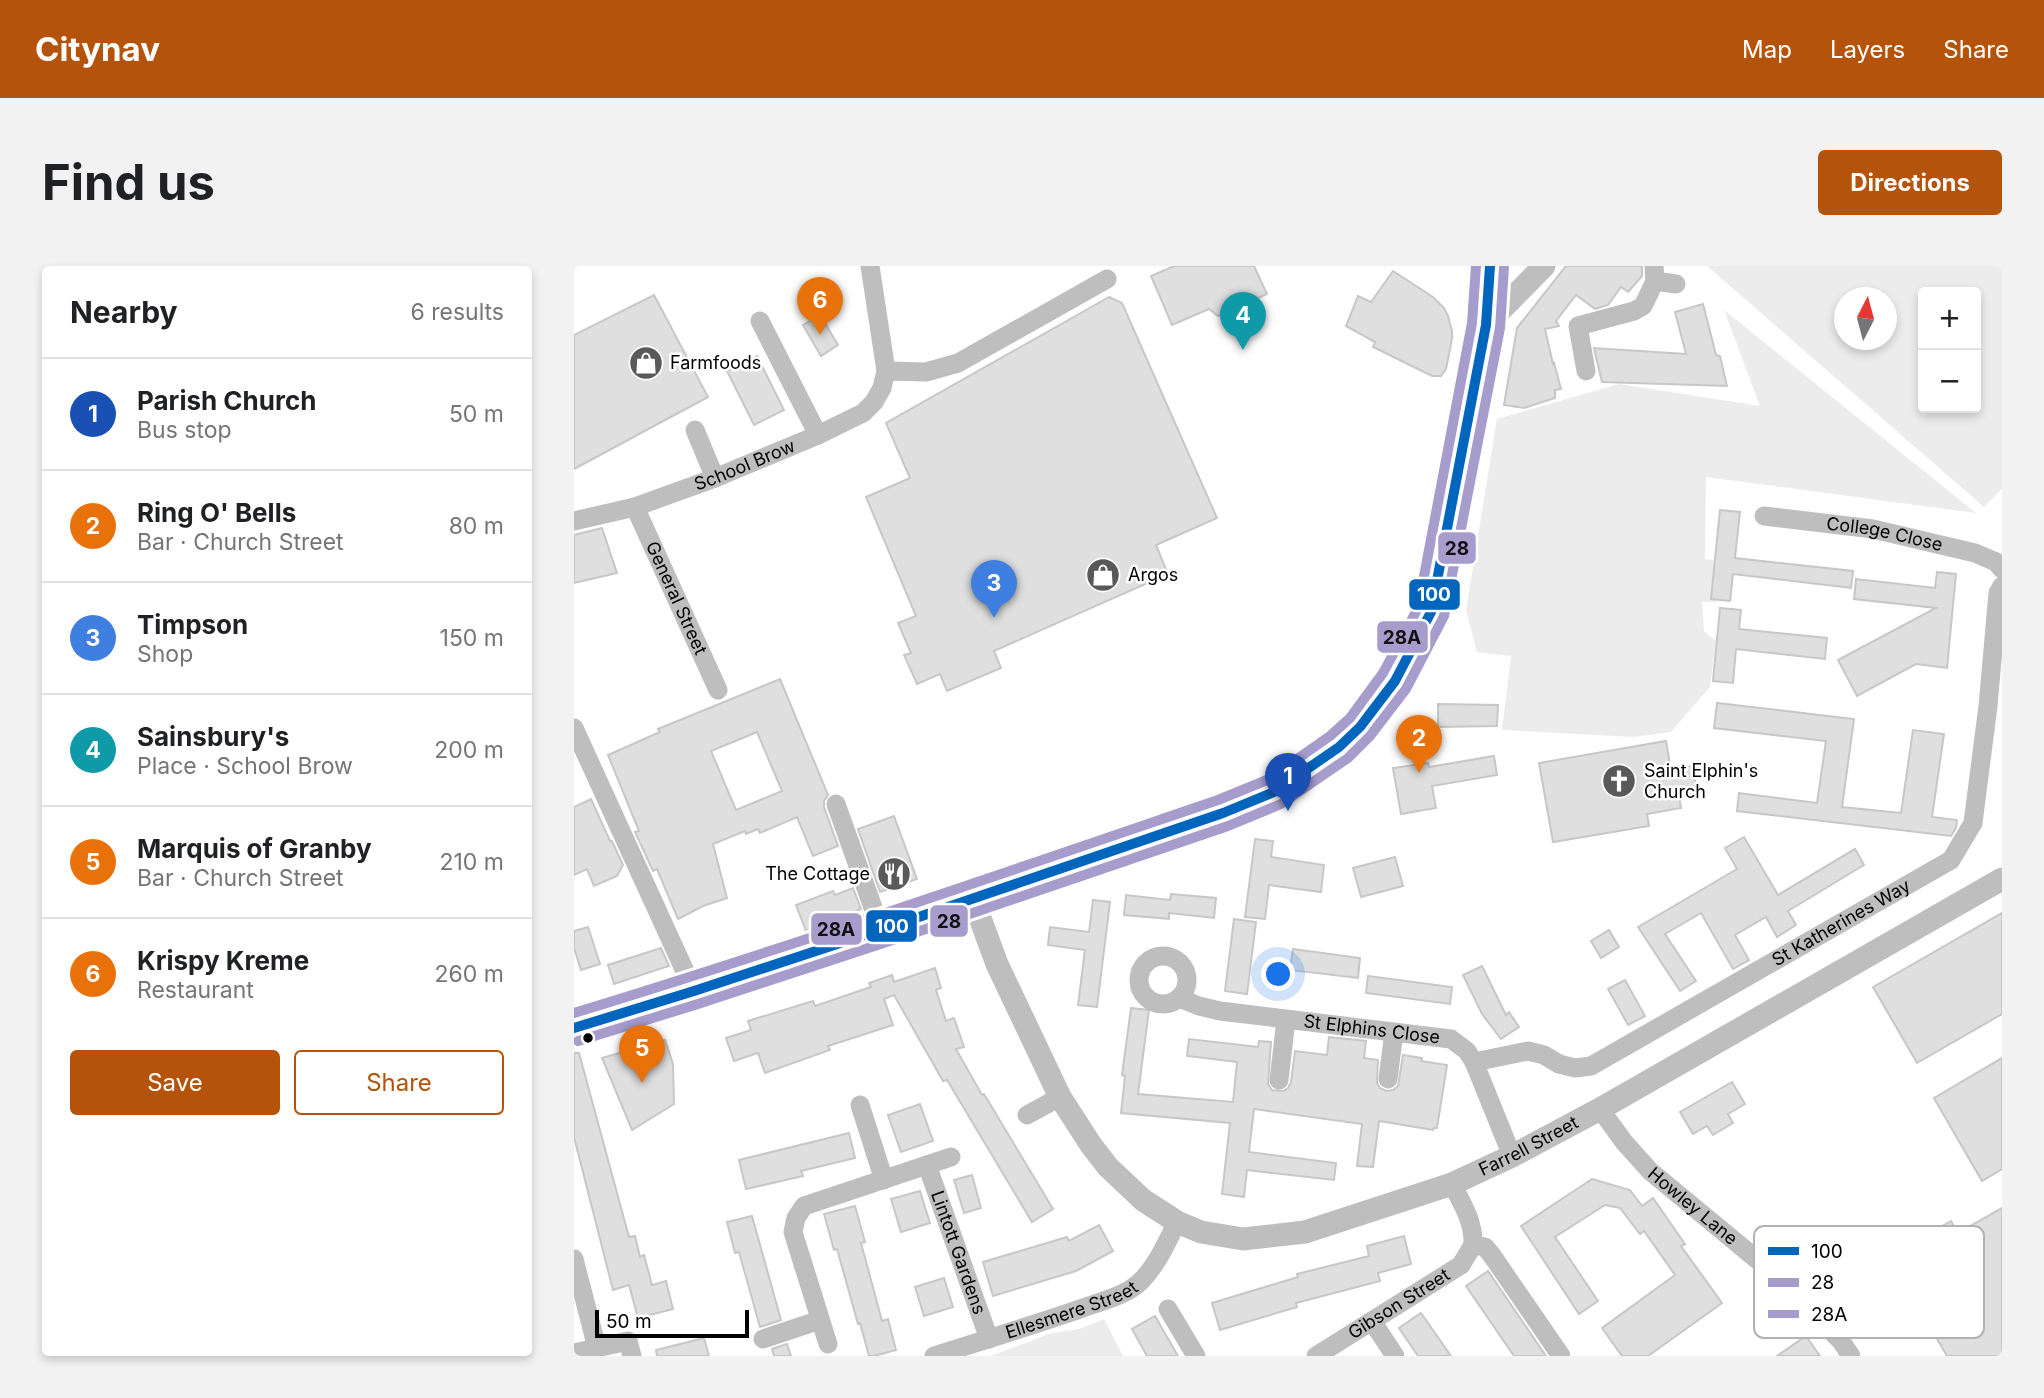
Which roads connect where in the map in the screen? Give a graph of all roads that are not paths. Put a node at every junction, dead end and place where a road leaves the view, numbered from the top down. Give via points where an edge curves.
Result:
1 (870, 266) edge
2 (1490, 266) edge
3 (1544, 266) edge
4 (1655, 273) edge
5 (1107, 279) dead end
6 (1676, 284) dead end
7 (760, 321) dead end
8 (1486, 325) junction
9 (886, 371) junction
10 (1587, 371) dead end
11 (695, 430) dead end
12 (818, 435) junction
13 (715, 478) junction
14 (635, 507) junction
15 (1763, 516) dead end
16 (574, 521) edge
17 (2002, 569) edge
18 (2002, 586) edge
19 (718, 690) dead end
20 (574, 728) edge
21 (581, 764) edge
22 (836, 804) dead end
23 (2002, 879) edge
24 (973, 899) junction
25 (881, 930) junction
26 (694, 991) junction
27 (1179, 998) dead end
28 (1286, 1020) junction
29 (574, 1028) edge
30 (1394, 1032) junction
31 (1474, 1062) junction
32 (1388, 1079) dead end
33 (1279, 1080) dead end
34 (1060, 1097) junction
35 (860, 1105) dead end
36 (1600, 1109) junction
37 (1027, 1115) dead end
38 (1512, 1156) junction
39 (951, 1157) dead end
40 (927, 1165) junction
41 (884, 1180) junction
42 (1452, 1184) junction
43 (1177, 1222) junction
44 (1473, 1244) junction
45 (1754, 1257) edge
46 (574, 1259) edge
47 (1168, 1308) dead end
48 (820, 1320) junction
49 (1372, 1321) junction
50 (1838, 1338) edge
51 (763, 1339) dead end
52 (989, 1339) junction
53 (828, 1344) dead end
54 (597, 1348) junction
55 (574, 1353) edge
56 (632, 1356) edge
57 (934, 1356) edge
58 (1196, 1356) edge
59 (1316, 1356) edge
60 (1395, 1356) edge
61 (1561, 1356) edge
62 (1851, 1356) edge

1 - 9 street
2 - 8 street
3 - 8 street
4 - 6 street
4 - 10 street via 1643,306 1578,326
5 - 9 street via 958,363 926,372
7 - 12 street
8 - 24 street via 1432,612 1395,681 1360,727 1274,792
9 - 12 street, School Brow via 882,388 863,413
11 - 13 street
12 - 13 street, School Brow
13 - 14 street, School Brow
14 - 16 street, School Brow
14 - 19 street, General Street
15 - 17 street, College Close via 1873,529 1975,553
18 - 31 street, St Katherines Way via 1973,823 1951,860 1591,1066 1575,1068 1528,1051
20 - 21 street
21 - 26 street
22 - 25 street
23 - 36 street, Farrell Street
24 - 25 street
24 - 34 street, Farrell Street via 1001,972
25 - 26 street
26 - 29 street
27 - 28 street, St Elphins Close via 1220,1011
28 - 30 street, St Elphins Close
28 - 33 street, St Elphins Close
30 - 31 street, St Elphins Close via 1451,1039
30 - 32 street
31 - 38 street, St Elphins Close
34 - 37 street
34 - 43 street, Farrell Street via 1108,1167 1143,1200
35 - 41 street
36 - 38 street, Farrell Street
36 - 45 street, Howley Lane via 1650,1171
38 - 42 street, Farrell Street
39 - 40 street
40 - 41 street
40 - 52 street, Lintott Gardens
41 - 48 street via 804,1206 796,1217 793,1232
42 - 43 street, Farrell Street via 1281,1236 1227,1237
42 - 44 street via 1469,1219
43 - 52 street, Ellesmere Street via 1153,1265 1131,1289
44 - 49 street, Gibson Street via 1461,1265
44 - 61 street via 1491,1254
46 - 54 street
47 - 58 street
48 - 51 street
48 - 53 street
49 - 59 street, Gibson Street
49 - 60 street
50 - 62 street, Howley Lane
52 - 57 street, Ellesmere Street
54 - 55 street
54 - 56 street via 628,1341

